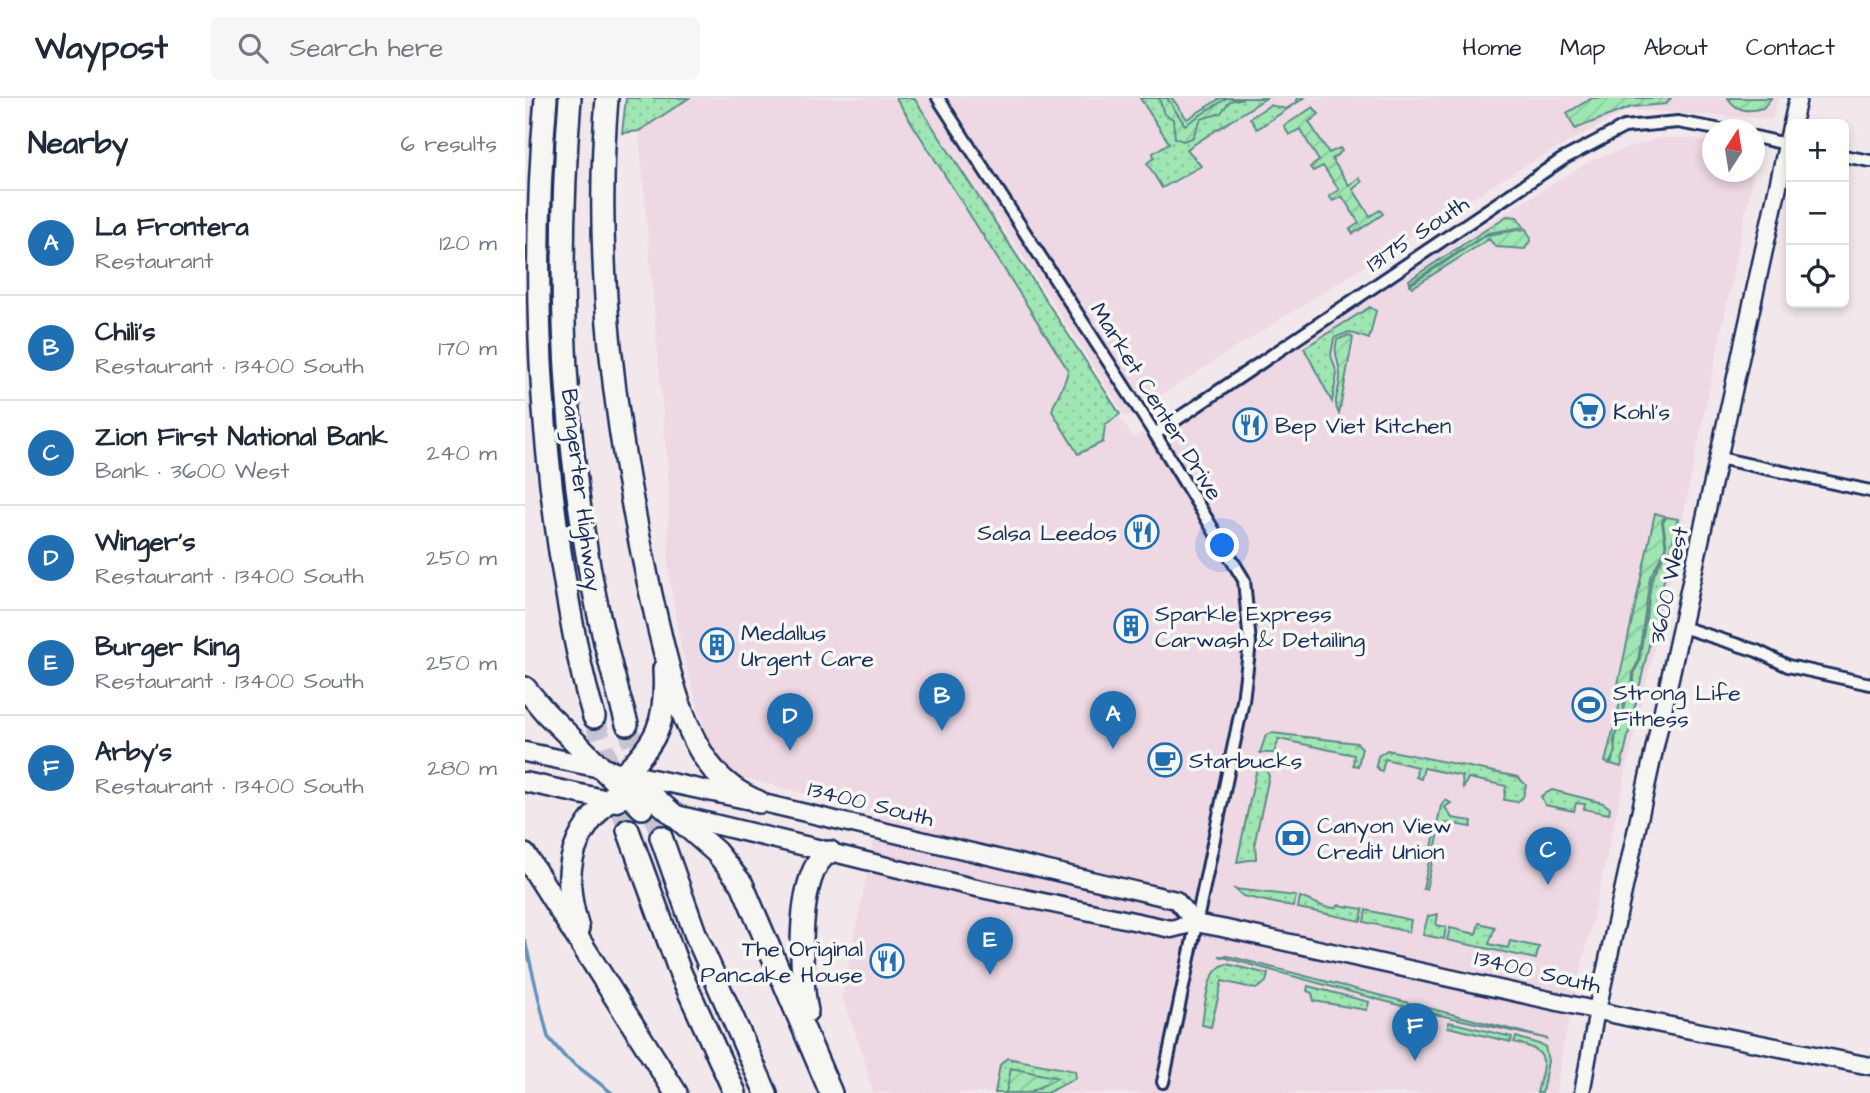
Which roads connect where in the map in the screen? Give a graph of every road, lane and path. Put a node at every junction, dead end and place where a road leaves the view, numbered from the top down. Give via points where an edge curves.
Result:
1 (546, 98) edge
2 (571, 98) edge
3 (607, 98) edge
4 (937, 98) edge
5 (1798, 98) edge
6 (1794, 119) edge
7 (1702, 126) edge
8 (1765, 139) edge
9 (1786, 144) edge
10 (1849, 157) edge
11 (1786, 158) edge
12 (1870, 161) edge
13 (1155, 434) junction
14 (1719, 458) junction
15 (1870, 491) edge
16 (1682, 627) junction
17 (661, 639) junction
18 (1870, 684) edge
19 (525, 688) edge
20 (594, 717) tunnel mouth
21 (627, 724) tunnel mouth
22 (525, 751) edge
23 (617, 781) junction
24 (525, 782) edge
25 (759, 802) junction
26 (642, 808) joint
27 (673, 814) junction
28 (628, 830) tunnel mouth
29 (661, 837) tunnel mouth
30 (830, 852) junction
31 (525, 855) edge
32 (1195, 923) junction
33 (590, 956) junction
34 (1597, 1010) junction
35 (818, 1061) junction
36 (1870, 1066) edge
37 (1163, 1082) dead end
38 (676, 1093) edge
39 (735, 1093) edge
40 (766, 1093) edge
41 (831, 1093) edge
42 (1582, 1093) edge

1 - 20 highway, Bangerter Highway via 538,268 545,423 564,575
2 - 21 highway, Bangerter Highway via 563,244 574,470 592,594
3 - 17 highway via 602,207 608,344 624,459
4 - 13 street, Market Center Drive
5 - 6 main road, 3600 West
7 - 13 street, 13175 South via 1678,122 1624,127 1563,159
8 - 9 street
10 - 12 street
11 - 14 main road, 3600 West
13 - 32 street, Market Center Drive via 1244,580 1250,643 1243,701
14 - 15 street
14 - 16 main road, 3600 West
16 - 18 street via 1788,666
16 - 34 main road, 3600 West
17 - 23 highway via 665,690 661,724 647,750
17 - 25 highway via 703,756 728,784
19 - 23 highway
22 - 23 main road, 13400 South
23 - 24 main road, 13400 South
23 - 25 main road, 13400 South
23 - 26 highway
23 - 27 highway
23 - 33 highway via 583,829 571,870 573,908
25 - 32 main road, 13400 South via 1176,900
26 - 27 main road, 13400 South
27 - 30 main road, 13400 South
27 - 35 highway via 742,884
28 - 39 highway via 680,972
29 - 40 highway via 695,933
30 - 32 main road, 13400 South via 1171,929
30 - 35 highway via 815,866 800,942 802,989
31 - 33 highway
32 - 34 main road, 13400 South
32 - 37 street, Market Center Drive
33 - 38 highway
34 - 36 main road, 13400 South
34 - 42 street, 3600 West
35 - 41 highway

